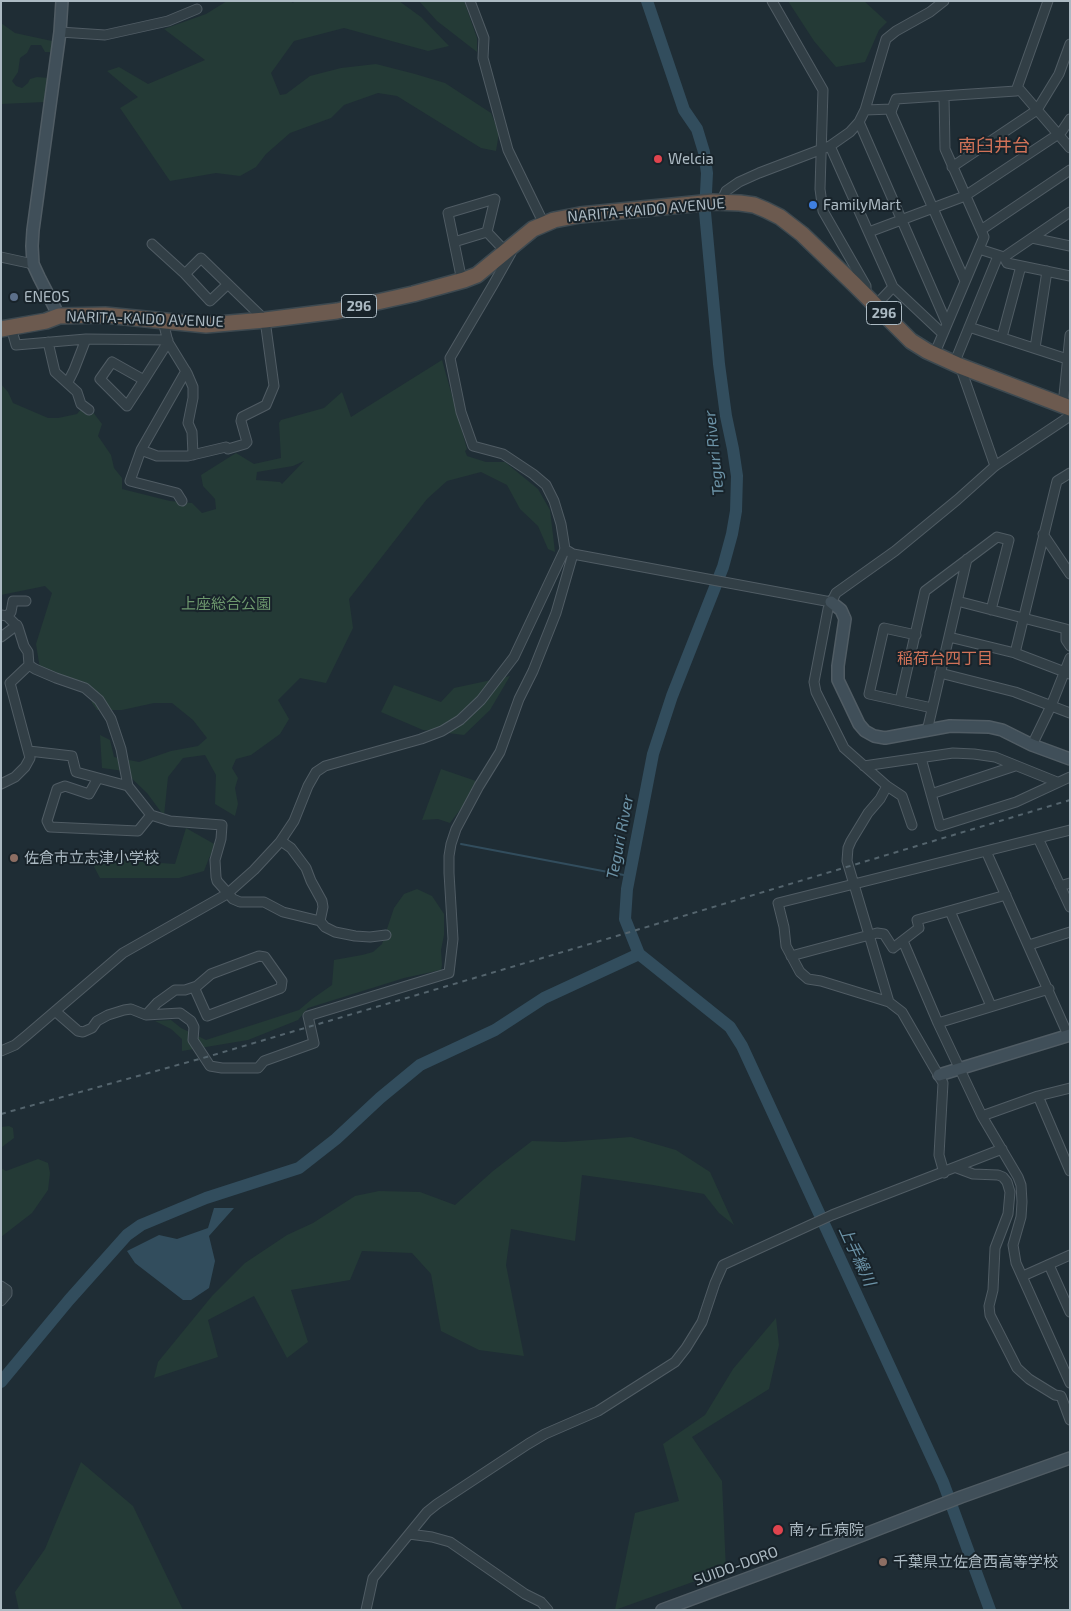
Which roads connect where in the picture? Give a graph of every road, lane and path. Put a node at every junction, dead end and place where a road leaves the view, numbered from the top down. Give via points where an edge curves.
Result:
1 (62, 1) edge
2 (470, 1) edge
3 (772, 1) edge
4 (944, 1) edge
5 (1048, 1) edge
6 (197, 9) dead end
7 (60, 32) junction
8 (1070, 44) edge
9 (1016, 91) junction
10 (944, 96) junction
11 (892, 109) junction
12 (865, 110) junction
13 (1036, 110) junction
14 (1070, 119) edge
15 (859, 122) junction
16 (1057, 134) junction
17 (830, 146) junction
18 (1070, 148) edge
19 (820, 150) junction
20 (952, 167) junction
21 (1070, 170) edge
22 (965, 196) junction
23 (717, 202) junction
24 (933, 208) junction
25 (1070, 212) edge
26 (902, 220) junction
27 (544, 224) junction
28 (981, 230) junction
29 (487, 232) junction
30 (869, 232) junction
31 (1032, 238) junction
32 (454, 242) junction
33 (152, 244) dead end
34 (1070, 246) edge
35 (979, 249) junction
36 (506, 250) junction
37 (1, 257) edge
38 (1001, 257) junction
39 (33, 264) junction
40 (1021, 266) junction
41 (1047, 271) junction
42 (185, 274) junction
43 (1070, 276) edge
44 (462, 281) junction
45 (965, 281) junction
46 (228, 284) junction
47 (893, 287) junction
48 (871, 300) junction
49 (59, 316) junction
50 (265, 320) junction
51 (163, 321) junction
52 (947, 324) junction
53 (969, 327) junction
54 (6, 328) edge
55 (943, 334) junction
56 (1070, 335) edge
57 (1002, 337) junction
58 (86, 339) junction
59 (168, 341) junction
60 (48, 342) junction
61 (1036, 348) junction
62 (934, 355) junction
63 (1068, 359) edge
64 (957, 365) junction
65 (186, 371) junction
66 (144, 380) junction
67 (68, 382) junction
68 (89, 410) dead end
69 (1067, 410) edge
70 (141, 450) junction
71 (193, 455) junction
72 (995, 466) junction
73 (1068, 477) edge
74 (182, 501) dead end
75 (1043, 534) junction
76 (565, 549) junction
77 (573, 554) junction
78 (967, 559) junction
79 (1070, 574) edge
80 (26, 601) dead end
81 (957, 601) junction
82 (831, 602) junction
83 (991, 610) junction
84 (4, 616) edge
85 (1024, 618) junction
86 (17, 625) junction
87 (916, 635) junction
88 (1, 637) edge
89 (948, 638) junction
90 (1070, 646) edge
91 (1015, 653) junction
92 (1070, 658) edge
93 (30, 664) junction
94 (1067, 672) edge
95 (940, 673) junction
96 (900, 701) junction
97 (1051, 706) junction
98 (932, 708) junction
99 (1070, 713) edge
100 (927, 730) junction
101 (1032, 745) junction
102 (29, 751) junction
103 (921, 758) junction
104 (1070, 759) edge
105 (864, 766) junction
106 (1016, 766) junction
107 (98, 778) junction
108 (1070, 778) edge
109 (1057, 782) junction
110 (1, 784) edge
111 (128, 786) junction
112 (887, 786) junction
113 (931, 794) junction
114 (151, 815) junction
115 (912, 825) dead end
116 (1070, 830) edge
117 (1038, 838) junction
118 (281, 841) junction
119 (986, 851) junction
120 (1070, 883) edge
121 (854, 884) junction
122 (1060, 886) junction
123 (227, 894) junction
124 (1006, 894) junction
125 (1070, 907) edge
126 (950, 911) junction
127 (320, 921) junction
128 (1070, 932) edge
129 (386, 935) dead end
130 (868, 936) junction
131 (903, 940) junction
132 (1029, 945) junction
133 (791, 956) junction
134 (194, 987) junction
135 (1049, 989) junction
136 (889, 1002) junction
137 (991, 1006) junction
138 (55, 1011) junction
139 (146, 1015) junction
140 (938, 1023) junction
141 (1069, 1036) edge
142 (1, 1051) edge
143 (960, 1068) junction
144 (939, 1075) junction
145 (1070, 1088) edge
146 (1038, 1096) junction
147 (982, 1116) junction
148 (1002, 1149) junction
149 (957, 1168) junction
150 (1070, 1171) edge
151 (944, 1173) junction
152 (1070, 1255) edge
153 (1048, 1265) junction
154 (1022, 1276) junction
155 (1, 1286) edge
156 (1, 1301) edge
157 (1070, 1312) edge
158 (1070, 1383) edge
159 (1065, 1394) edge
160 (1070, 1420) edge
161 (1070, 1458) edge
162 (409, 1534) junction
163 (366, 1610) edge
164 (548, 1610) edge
165 (662, 1610) edge

1 - 7 street
2 - 27 street via 484,38 483,58 508,150
3 - 19 street via 824,90
4 - 12 street via 886,39
5 - 9 street
6 - 7 street via 168,21 105,35
7 - 39 street via 33,230
8 - 13 street via 1059,74
9 - 10 street
9 - 13 street via 1020,90
10 - 11 street via 896,99
10 - 20 street via 945,149
11 - 12 street
11 - 24 street
12 - 15 street
13 - 16 street
13 - 20 street
14 - 16 street
15 - 17 street
15 - 26 street
16 - 18 street
16 - 22 street
17 - 19 street
17 - 30 street
19 - 23 street via 739,182
19 - 48 street via 823,211
20 - 22 street
21 - 28 street
22 - 24 street
22 - 28 street
23 - 27 highway, NARITA-KAIDO AVENUE / 296 via 580,215
23 - 48 highway, NARITA-KAIDO AVENUE / 296 via 754,205 780,217
24 - 26 street
24 - 45 street
25 - 31 street
26 - 30 street
26 - 52 street
27 - 36 highway, NARITA-KAIDO AVENUE / 296
28 - 35 street via 984,237
29 - 32 street
29 - 32 street via 495,199 448,213
29 - 36 street
30 - 47 street
31 - 34 street
31 - 38 street
32 - 44 street
33 - 42 street
35 - 38 street
35 - 45 street
36 - 44 highway, NARITA-KAIDO AVENUE / 296 via 477,275
36 - 76 street via 510,253 450,358 461,412 473,446 503,454 546,485 561,524
37 - 39 street
38 - 40 street via 1007,263
38 - 53 street
39 - 49 street
40 - 41 street
40 - 57 street
41 - 43 street
41 - 61 street
42 - 46 street via 201,258
42 - 46 street via 210,301
44 - 50 highway, NARITA-KAIDO AVENUE / 296 via 337,311
45 - 52 street
46 - 50 street
47 - 48 street
47 - 55 street
48 - 62 highway, NARITA-KAIDO AVENUE / 296 via 910,341
49 - 51 highway, NARITA-KAIDO AVENUE / 296 via 105,315
49 - 54 highway, NARITA-KAIDO AVENUE / 296
50 - 51 highway, NARITA-KAIDO AVENUE / 296 via 206,325
50 - 71 street via 274,386 266,405 242,417 247,442
51 - 59 street
52 - 55 street
53 - 57 street
53 - 64 street
54 - 60 street via 16,345
55 - 62 street
56 - 63 street
57 - 61 street
58 - 59 street
58 - 60 street
58 - 67 street
59 - 65 street
59 - 66 street
60 - 67 street via 55,372
61 - 63 street
62 - 64 highway, NARITA-KAIDO AVENUE / 296
63 - 69 street
64 - 69 highway, NARITA-KAIDO AVENUE / 296
64 - 72 street
65 - 70 street
65 - 71 street via 193,387 188,423 192,432
66 - 66 street via 127,406 100,379 112,362
67 - 68 street via 77,392 81,404
69 - 72 street
70 - 71 street via 157,456
70 - 74 street via 130,481 176,493
72 - 82 street via 895,551 836,593
73 - 75 street via 1057,481
75 - 79 street
75 - 85 street
76 - 77 street
76 - 118 street via 514,657 481,700 460,720 442,730 325,766 316,772 294,821
77 - 82 street
77 - 139 street via 556,613 518,699 500,752 456,829 451,844 449,873 453,939 449,973 308,1016 314,1043 264,1061 258,1068 210,1066 193,1040 194,1027 186,1016 180,1013
78 - 81 street
78 - 83 street via 997,536 1009,540
78 - 87 street via 925,591
80 - 84 street via 13,601 11,612
81 - 83 street
81 - 89 street
82 - 100 street via 841,610 845,619 838,680 859,724 874,736 885,738
82 - 105 street via 814,682 816,692 844,748
83 - 85 street
84 - 86 street
85 - 90 street via 1066,629 1066,640
85 - 91 street
86 - 88 street
86 - 93 street
87 - 96 street
87 - 96 street via 884,628 869,694
89 - 91 street
89 - 95 street
91 - 94 street
92 - 94 street
93 - 102 street via 10,683
93 - 111 street via 35,669 85,688 106,708 121,750
94 - 97 street
95 - 97 street via 1015,692
95 - 98 street
96 - 98 street
97 - 99 street
97 - 101 street
98 - 100 street
100 - 101 street via 950,726 989,727
101 - 104 street
102 - 107 street via 72,756 76,772
102 - 110 street via 30,758 25,767
103 - 105 street
103 - 106 street via 953,753 974,754 994,757
103 - 113 street
105 - 112 street
106 - 109 street
106 - 113 street
107 - 111 street
107 - 114 street via 89,794 65,786 57,789 47,821 50,828 138,831
108 - 109 street
109 - 113 street via 1033,796 943,826 938,823
111 - 114 street
112 - 115 street via 902,796
112 - 121 street via 848,848 847,861
114 - 123 street via 170,821 222,825 215,860 216,877
116 - 117 street
117 - 119 street
117 - 122 street
118 - 123 street
118 - 127 street via 291,848 306,868 324,907
119 - 121 street
119 - 124 street
120 - 122 street
121 - 130 street
121 - 133 street via 778,903
122 - 125 street
123 - 127 street via 240,902 264,902 282,912
123 - 138 street via 123,953
124 - 126 street
124 - 132 street
126 - 131 street via 917,920 919,928
126 - 137 street
127 - 129 street via 335,932 354,936
128 - 132 street
130 - 131 street via 884,934 893,948
130 - 133 street
130 - 136 street
131 - 140 street
132 - 135 street
133 - 136 street via 808,979
134 - 134 street via 211,974 259,956 265,957 282,981 281,988 207,1016
134 - 139 street via 175,990
135 - 137 street
135 - 141 street
136 - 144 street via 902,1012
137 - 140 street
138 - 139 street via 83,1032 108,1015 124,1010 131,1009
138 - 142 street via 15,1045
140 - 143 street
141 - 143 street
143 - 144 street
143 - 147 street
144 - 151 street via 944,1087 939,1155
145 - 146 street
146 - 147 street
146 - 150 street
147 - 148 street
148 - 149 street
148 - 154 street via 1021,1185 1021,1216 1013,1245
149 - 151 street
149 - 159 street via 973,1174 998,1175 1007,1182 1010,1192 1008,1214 994,1248 990,1315 1017,1368 1055,1395
151 - 162 street via 832,1215 727,1262 720,1270 702,1322 675,1362 598,1411 528,1444 437,1504
152 - 153 street
153 - 154 street
153 - 157 street
154 - 158 street
155 - 156 street via 7,1290
159 - 160 street
161 - 165 street, SUIDO-DORO
162 - 163 street via 373,1578
162 - 164 street via 450,1542 541,1602

